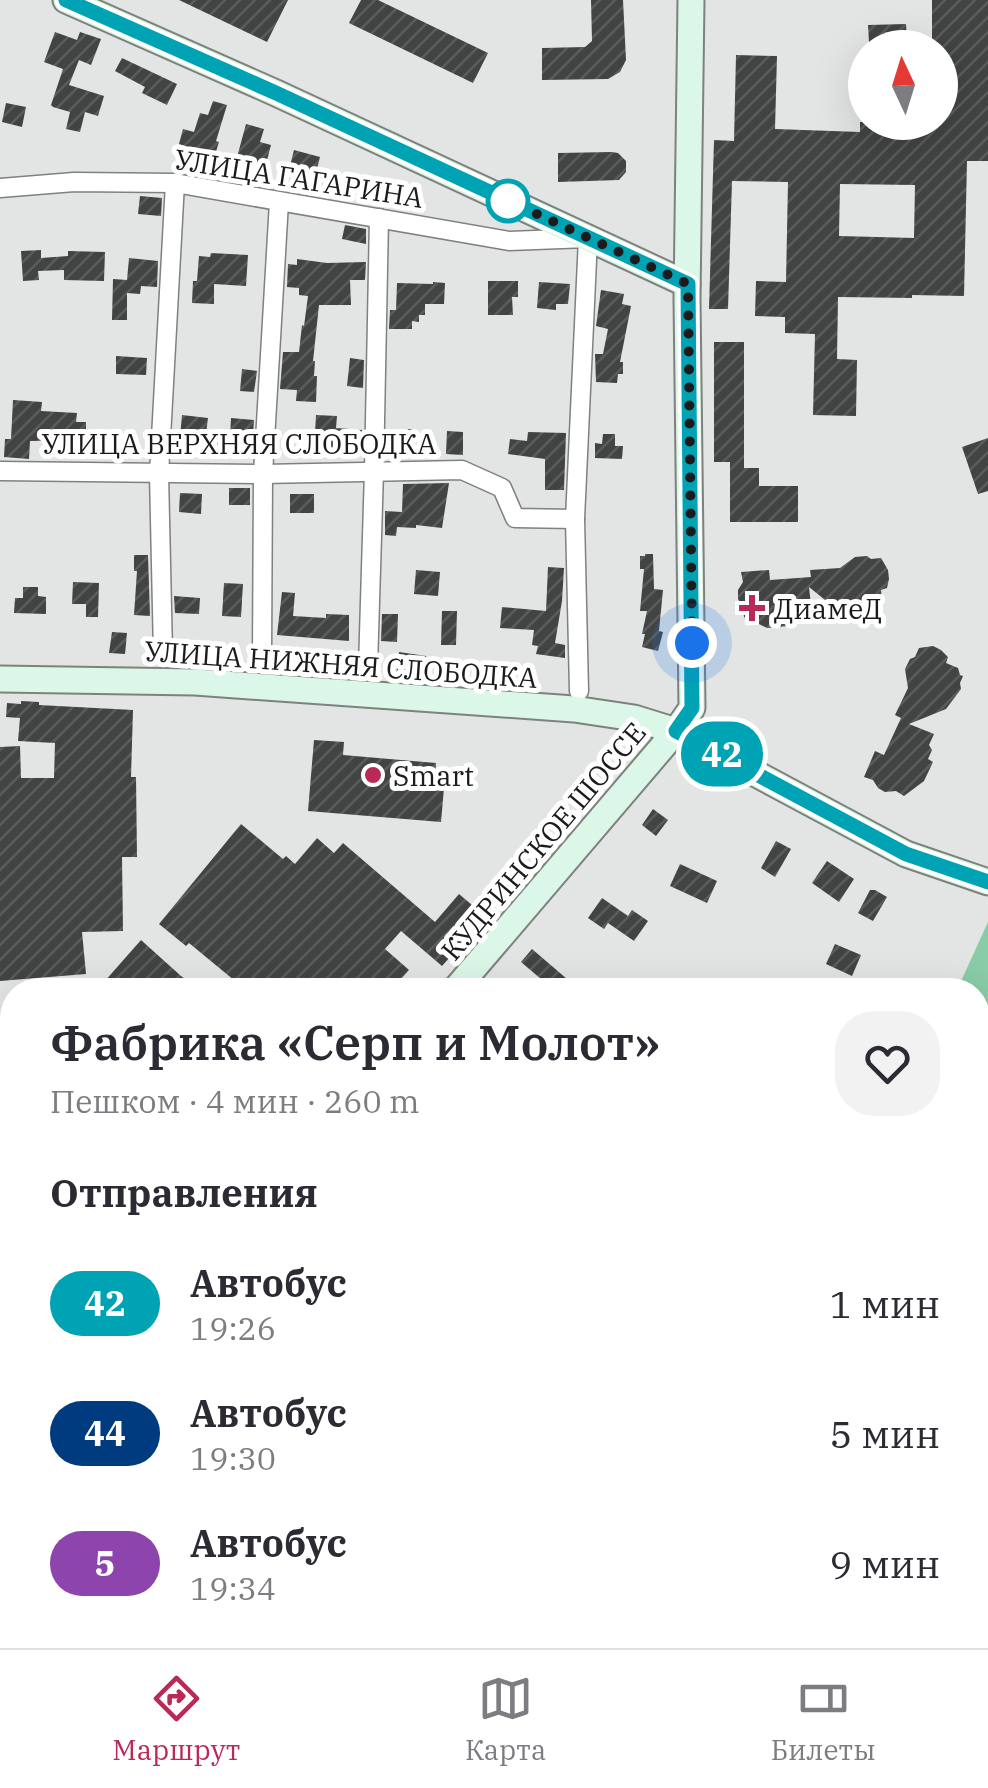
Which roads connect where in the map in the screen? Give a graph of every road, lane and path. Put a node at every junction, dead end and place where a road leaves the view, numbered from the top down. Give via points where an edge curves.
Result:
1 (66, 0) edge
2 (690, 0) edge
3 (175, 184) junction
4 (0, 188) edge
5 (279, 202) junction
6 (378, 218) junction
7 (588, 238) junction
8 (688, 284) junction
9 (0, 471) edge
10 (374, 471) junction
11 (158, 474) junction
12 (263, 474) junction
13 (575, 520) junction
14 (163, 654) dead end
15 (262, 657) dead end
16 (368, 667) dead end
17 (0, 679) edge
18 (579, 692) dead end
19 (676, 731) junction
20 (988, 882) edge
21 (465, 978) edge

1 - 7 main road
2 - 8 main road
3 - 4 street, УЛИЦА ГАГАРИНА
3 - 5 street, УЛИЦА ГАГАРИНА
3 - 11 street
5 - 6 street, УЛИЦА ГАГАРИНА
5 - 12 street
6 - 7 street, УЛИЦА ГАГАРИНА via 509,241
6 - 10 street
7 - 8 main road
7 - 13 street
8 - 19 main road via 692,708
9 - 11 street, УЛИЦА ВЕРХНЯЯ СЛОБОДКА
10 - 12 street, УЛИЦА ВЕРХНЯЯ СЛОБОДКА
10 - 13 street, УЛИЦА ВЕРХНЯЯ СЛОБОДКА via 462,470 502,488 515,518
10 - 16 street
11 - 12 street, УЛИЦА ВЕРХНЯЯ СЛОБОДКА
11 - 14 street
12 - 15 street
13 - 18 street
17 - 19 main road, УЛИЦА НИЖНЯЯ СЛОБОДКА via 195,682 558,708 626,716
19 - 20 main road, УЛИЦА НИЖНЯЯ СЛОБОДКА via 906,854
19 - 21 main road, КУДРИНСКОЕ ШОССЕ

